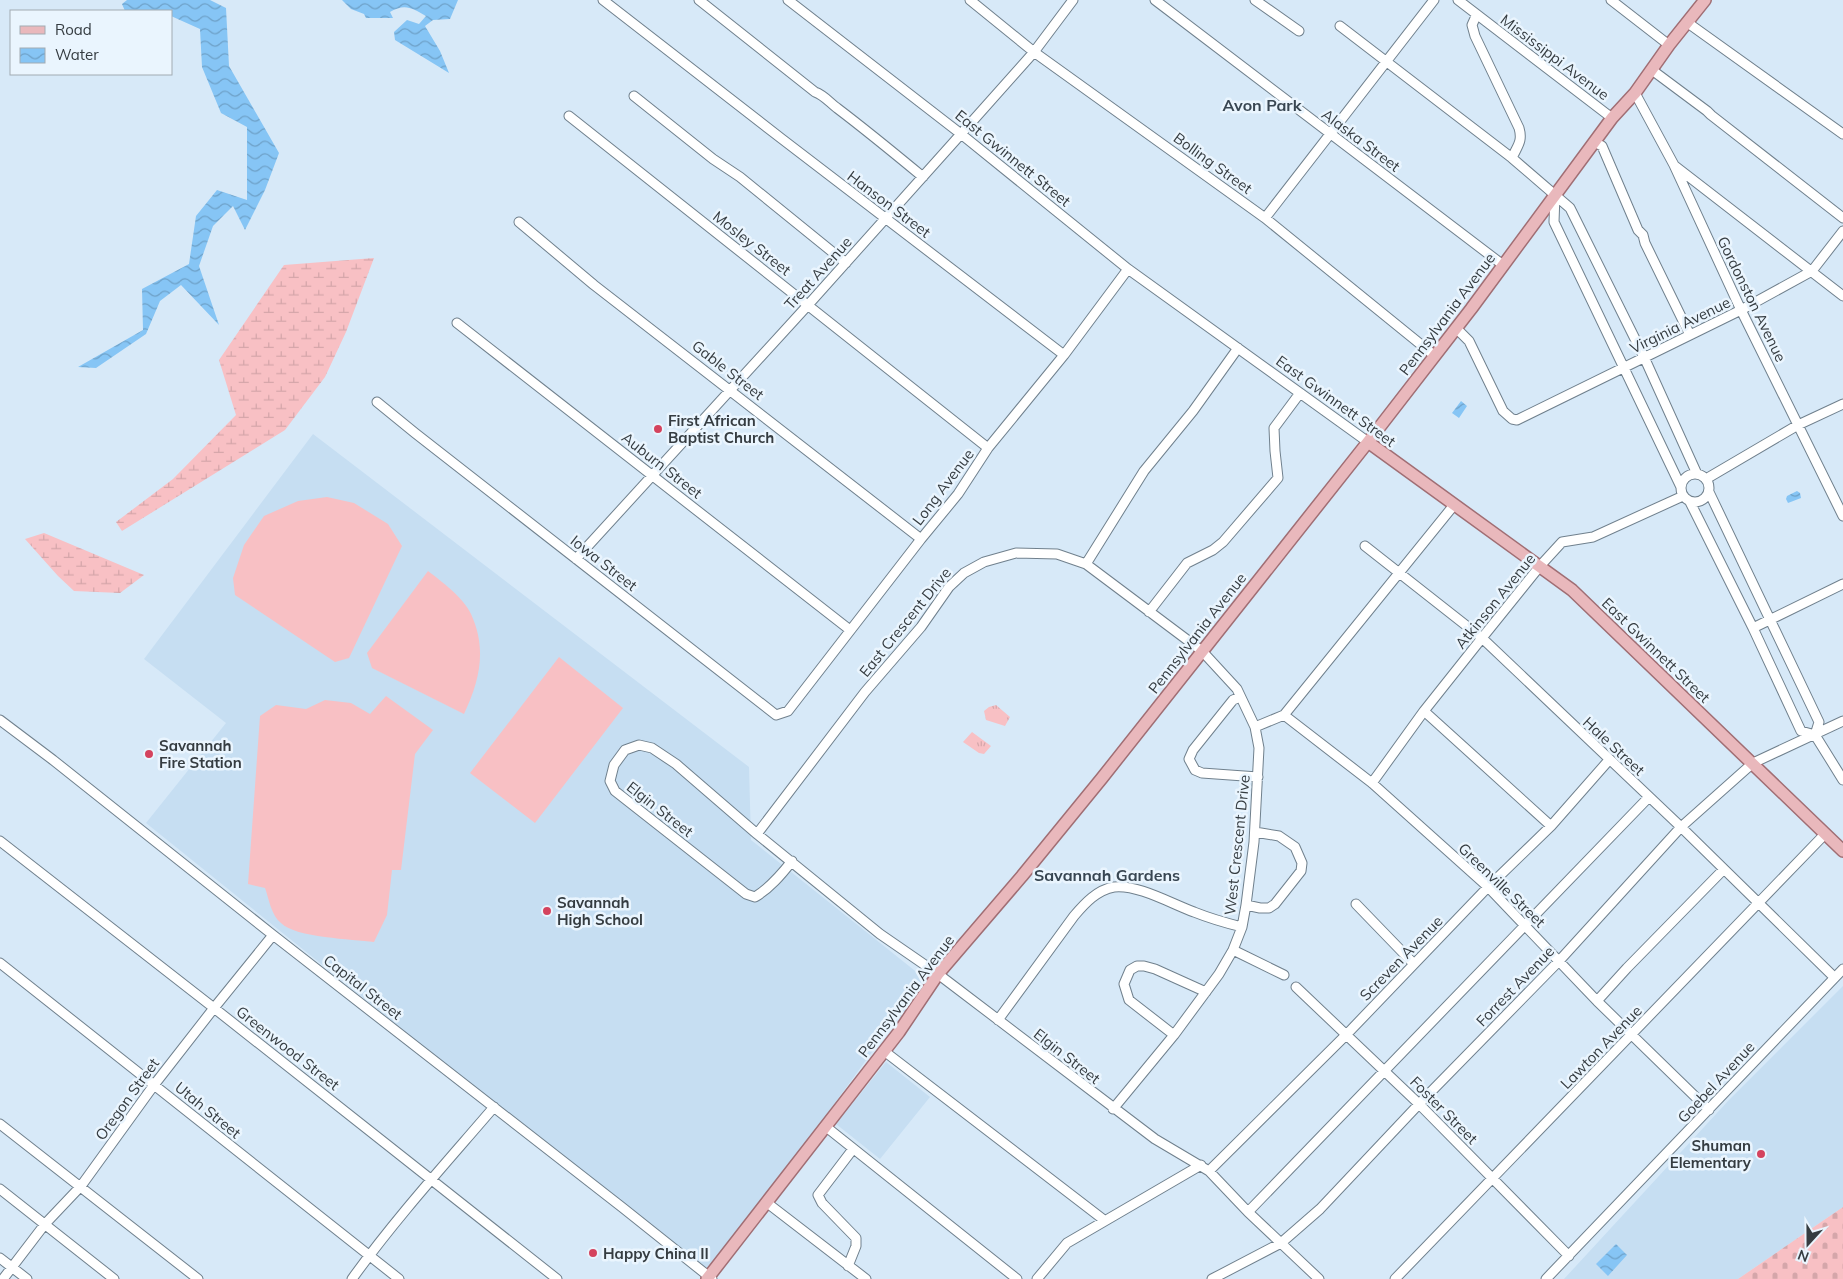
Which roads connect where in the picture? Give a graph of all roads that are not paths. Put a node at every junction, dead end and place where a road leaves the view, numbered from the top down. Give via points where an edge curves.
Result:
1 (603, 0) edge
2 (699, 0) edge
3 (788, 0) edge
4 (970, 0) edge
5 (1073, 0) edge
6 (1155, 0) edge
7 (1255, 0) edge
8 (1434, 0) edge
9 (1458, 0) edge
10 (1611, 0) edge
11 (1705, 0) edge
12 (1475, 13) junction
13 (1688, 23) junction
14 (1340, 26) dead end
15 (1299, 31) dead end
16 (1669, 45) junction
17 (1034, 52) junction
18 (1387, 62) junction
19 (1652, 70) junction
20 (1635, 93) junction
21 (634, 96) dead end
22 (569, 116) dead end
23 (1612, 118) junction
24 (961, 134) junction
25 (1329, 134) junction
26 (1843, 134) edge
27 (1594, 142) junction
28 (1512, 158) junction
29 (1674, 165) junction
30 (923, 177) junction
31 (1555, 194) junction
32 (886, 218) junction
33 (1265, 218) junction
34 (1843, 218) edge
35 (519, 222) dead end
36 (1843, 231) edge
37 (846, 263) junction
38 (1503, 265) junction
39 (1128, 269) junction
40 (1812, 271) junction
41 (1843, 296) edge
42 (808, 305) junction
43 (1741, 310) junction
44 (457, 323) dead end
45 (1456, 328) junction
46 (1690, 335) junction
47 (1238, 348) junction
48 (1064, 356) junction
49 (1435, 356) junction
50 (1644, 358) junction
51 (1624, 367) junction
52 (730, 389) junction
53 (1300, 393) junction
54 (377, 402) dead end
55 (1843, 404) edge
56 (1798, 425) junction
57 (1368, 442) junction
58 (988, 448) junction
59 (652, 474) junction
60 (1702, 476) junction
61 (1709, 492) junction
62 (1684, 495) junction
63 (1454, 505) junction
64 (1843, 516) edge
65 (920, 539) junction
66 (1365, 546) dead end
67 (576, 558) junction
68 (1086, 564) junction
69 (1540, 566) junction
70 (1400, 574) junction
71 (1843, 584) edge
72 (1149, 612) junction
73 (1769, 620) junction
74 (1753, 628) junction
75 (850, 630) junction
76 (1482, 638) junction
77 (1202, 650) junction
78 (1240, 697) junction
79 (1424, 711) junction
80 (1284, 715) junction
81 (776, 716) joint
82 (0, 720) edge
83 (1843, 721) edge
84 (1254, 727) junction
85 (1815, 734) junction
86 (1609, 760) junction
87 (1752, 764) junction
88 (1258, 777) junction
89 (1843, 780) edge
90 (1372, 783) junction
91 (1648, 797) junction
92 (1551, 826) junction
93 (1682, 827) junction
94 (1255, 832) junction
95 (757, 834) junction
96 (1825, 834) junction
97 (0, 841) edge
98 (1843, 851) edge
99 (792, 861) junction
100 (1723, 870) junction
101 (1488, 887) junction
102 (1356, 904) dead end
103 (1758, 904) junction
104 (1246, 905) junction
105 (1525, 925) junction
106 (1242, 928) junction
107 (274, 935) junction
108 (1233, 950) junction
109 (1559, 962) junction
110 (0, 963) edge
111 (1414, 964) junction
112 (1843, 969) edge
113 (938, 974) junction
114 (1284, 975) dead end
115 (1834, 977) junction
116 (1296, 987) dead end
117 (1206, 992) junction
118 (1597, 1001) junction
119 (214, 1008) junction
120 (998, 1020) junction
121 (1347, 1034) junction
122 (1174, 1035) junction
123 (1633, 1035) junction
124 (884, 1051) junction
125 (1384, 1070) junction
126 (154, 1085) junction
127 (1419, 1104) junction
128 (494, 1107) junction
129 (1113, 1109) junction
130 (1709, 1110) junction
131 (0, 1124) edge
132 (825, 1126) junction
133 (853, 1149) junction
134 (1201, 1165) junction
135 (1209, 1171) junction
136 (1491, 1178) junction
137 (432, 1180) junction
138 (81, 1186) junction
139 (0, 1189) edge
140 (766, 1202) junction
141 (1248, 1212) junction
142 (1104, 1220) junction
143 (45, 1224) junction
144 (1281, 1243) junction
145 (369, 1256) junction
146 (1569, 1256) junction
147 (0, 1258) edge
148 (848, 1266) junction
149 (12, 1267) junction
150 (709, 1278) edge
151 (3, 1279) edge
152 (27, 1279) edge
153 (114, 1279) edge
154 (198, 1279) edge
155 (352, 1279) edge
156 (399, 1279) edge
157 (557, 1279) edge
158 (866, 1279) edge
159 (1017, 1279) edge
160 (1037, 1279) edge
161 (1212, 1279) edge
162 (1319, 1279) edge
163 (1395, 1279) edge
164 (1546, 1279) edge

1 - 32 street, Hanson Street
2 - 30 street
3 - 24 street, East Gwinnett Street
4 - 17 street, Bolling Street
5 - 17 street, Treat Avenue
6 - 25 street, Alaska Street
7 - 15 street
8 - 18 street
9 - 12 street, Mississippi Avenue
10 - 16 street
11 - 13 main road, Pennsylvania Avenue
12 - 23 street, Mississippi Avenue
12 - 28 street via 1472,25 1475,36 1520,128 1522,138
13 - 16 main road, Pennsylvania Avenue
13 - 26 street
14 - 18 street
16 - 19 main road, Pennsylvania Avenue
17 - 24 street, Treat Avenue
17 - 33 street, Bolling Street
18 - 25 street
18 - 28 street
19 - 20 main road, Pennsylvania Avenue
19 - 34 street
20 - 23 main road, Pennsylvania Avenue
20 - 29 street, Gordonston Avenue
21 - 37 street
22 - 42 street, Mosley Street
23 - 27 main road, Pennsylvania Avenue
24 - 30 street, Treat Avenue
24 - 39 street, East Gwinnett Street
25 - 33 street
25 - 38 street, Alaska Street
27 - 31 main road, Pennsylvania Avenue
27 - 46 street via 1602,146 1638,230
28 - 31 street
29 - 40 street
29 - 43 street, Gordonston Avenue
30 - 32 street, Treat Avenue
31 - 38 main road, Pennsylvania Avenue
31 - 50 street via 1570,208
31 - 51 street via 1554,222
32 - 37 street, Treat Avenue
32 - 48 street, Hanson Street
33 - 49 street, Bolling Street
35 - 52 street, Gable Street via 594,285
36 - 40 street, Virginia Avenue
37 - 42 street, Treat Avenue
38 - 45 main road, Pennsylvania Avenue
39 - 47 street, East Gwinnett Street
39 - 48 street, Long Avenue
40 - 41 street
40 - 43 street, Virginia Avenue
42 - 52 street, Treat Avenue
42 - 58 street, Mosley Street
43 - 46 street, Virginia Avenue
43 - 56 street, Gordonston Avenue
44 - 59 street, Auburn Street
45 - 49 main road, Pennsylvania Avenue
45 - 51 street, Virginia Avenue via 1469,341 1504,411 1512,419 1522,418
46 - 50 street, Virginia Avenue
47 - 53 street, East Gwinnett Street
47 - 68 street via 1144,471
48 - 58 street, Long Avenue
49 - 57 main road, Pennsylvania Avenue
50 - 51 street, Virginia Avenue
50 - 60 street
51 - 62 street
52 - 59 street, Treat Avenue
52 - 65 street, Gable Street
53 - 57 street, East Gwinnett Street
53 - 72 street via 1274,428 1278,478 1232,534 1213,550 1187,563
54 - 67 street, Iowa Street
55 - 56 street, Atkinson Avenue
56 - 60 street, Atkinson Avenue
56 - 64 street, Gordonston Avenue
57 - 63 main road, East Gwinnett Street
57 - 77 main road, Pennsylvania Avenue
58 - 65 street, Long Avenue via 958,494
59 - 67 street, Treat Avenue
59 - 75 street, Auburn Street
60 - 61 street via 1710,487
60 - 62 street, Atkinson Avenue via 1688,476 1682,482
61 - 62 street, Atkinson Avenue via 1699,502
61 - 73 street
62 - 69 street, Atkinson Avenue via 1594,537 1562,542
62 - 74 street
63 - 69 main road, East Gwinnett Street
63 - 70 street
65 - 75 street, Long Avenue
66 - 70 street, Hale Street
67 - 81 street, Iowa Street
68 - 72 street, East Crescent Drive
68 - 95 street, East Crescent Drive via 1057,554 1016,553 984,562 964,572 865,692
69 - 76 street, Atkinson Avenue
69 - 87 main road, East Gwinnett Street via 1572,590
70 - 76 street, Hale Street
70 - 80 street
71 - 73 street
72 - 77 street, East Crescent Drive
73 - 74 street
73 - 85 street via 1819,722
74 - 85 street via 1801,731
75 - 81 street, Long Avenue via 788,711
76 - 79 street, Atkinson Avenue
76 - 86 street, Hale Street
77 - 78 street, West Crescent Drive via 1233,684
77 - 113 main road, Pennsylvania Avenue via 1022,876
78 - 84 street, West Crescent Drive
78 - 88 street via 1233,700 1193,750 1190,764 1202,773
79 - 90 street, Atkinson Avenue
79 - 92 street
80 - 84 street
80 - 90 street, Greenville Street
82 - 107 street, Capital Street
83 - 85 street, Forrest Avenue
84 - 88 street, West Crescent Drive via 1259,748
85 - 87 street, Forrest Avenue
85 - 89 street
86 - 91 street, Hale Street
86 - 92 street, Screven Avenue
87 - 93 street, Forrest Avenue
87 - 96 main road, East Gwinnett Street
88 - 94 street, West Crescent Drive
90 - 101 street, Greenville Street
91 - 93 street, Hale Street
91 - 105 street
92 - 101 street, Screven Avenue
93 - 100 street, Hale Street
93 - 109 street, Forrest Avenue
94 - 104 street, West Crescent Drive
94 - 104 street via 1279,836 1295,847 1302,862 1301,871 1269,908
95 - 99 street, Elgin Street
95 - 99 street, Elgin Street via 652,748 639,745 625,750 614,765 610,781 615,791 746,894 755,897 764,891
96 - 98 main road, East Gwinnett Street
96 - 103 street, Lawton Avenue
97 - 119 street, Greenwood Street
99 - 113 street, Elgin Street via 880,934
100 - 103 street, Hale Street
100 - 118 street
101 - 105 street, Greenville Street
101 - 111 street, Screven Avenue
102 - 111 street
103 - 115 street, Hale Street
103 - 123 street, Lawton Avenue
104 - 106 street, West Crescent Drive
105 - 109 street, Greenville Street
105 - 125 street
106 - 108 street, West Crescent Drive
106 - 120 street via 1142,891 1113,887 1087,900
107 - 119 street, Oregon Street
107 - 128 street, Capital Street
108 - 114 street
108 - 117 street, West Crescent Drive
109 - 118 street, Greenville Street
109 - 127 street, Forrest Avenue
110 - 126 street, Utah Street
111 - 121 street, Screven Avenue
112 - 115 street, Goebel Avenue
113 - 120 street, Elgin Street
113 - 124 main road, Pennsylvania Avenue
115 - 130 street, Goebel Avenue
116 - 121 street, Foster Street
117 - 122 street, West Crescent Drive
117 - 122 street via 1155,969 1137,966 1130,970 1124,984 1129,1000
118 - 123 street, Greenville Street
119 - 126 street, Oregon Street
119 - 137 street, Greenwood Street
120 - 129 street, Elgin Street
121 - 125 street, Foster Street
121 - 135 street, Screven Avenue
122 - 129 street, West Crescent Drive
123 - 130 street, Greenville Street
123 - 136 street, Lawton Avenue
124 - 132 main road, Pennsylvania Avenue
124 - 142 street
125 - 127 street, Foster Street
125 - 141 street
126 - 138 street, Oregon Street
126 - 145 street, Utah Street
127 - 136 street, Foster Street
127 - 144 street, Forrest Avenue via 1320,1209
128 - 137 street
128 - 150 street, Capital Street
129 - 134 street, Elgin Street via 1155,1140
130 - 146 street, Goebel Avenue
131 - 138 street
132 - 133 street
132 - 140 main road, Pennsylvania Avenue
133 - 148 street via 818,1195 856,1238
133 - 159 street
134 - 135 street, Elgin Street
134 - 142 street
135 - 141 street, Elgin Street
136 - 146 street, Foster Street
136 - 163 street, Lawton Avenue
137 - 145 street
137 - 157 street, Greenwood Street
138 - 143 street, Oregon Street
138 - 154 street
139 - 143 street
140 - 148 street
140 - 150 main road, Pennsylvania Avenue
141 - 144 street, Elgin Street
142 - 160 street via 1067,1243
143 - 149 street, Oregon Street
143 - 153 street
144 - 161 street, Forrest Avenue
144 - 162 street, Elgin Street
145 - 155 street
145 - 156 street, Utah Street
146 - 164 street, Goebel Avenue
147 - 149 street
148 - 158 street
149 - 151 street, Oregon Street
149 - 152 street

